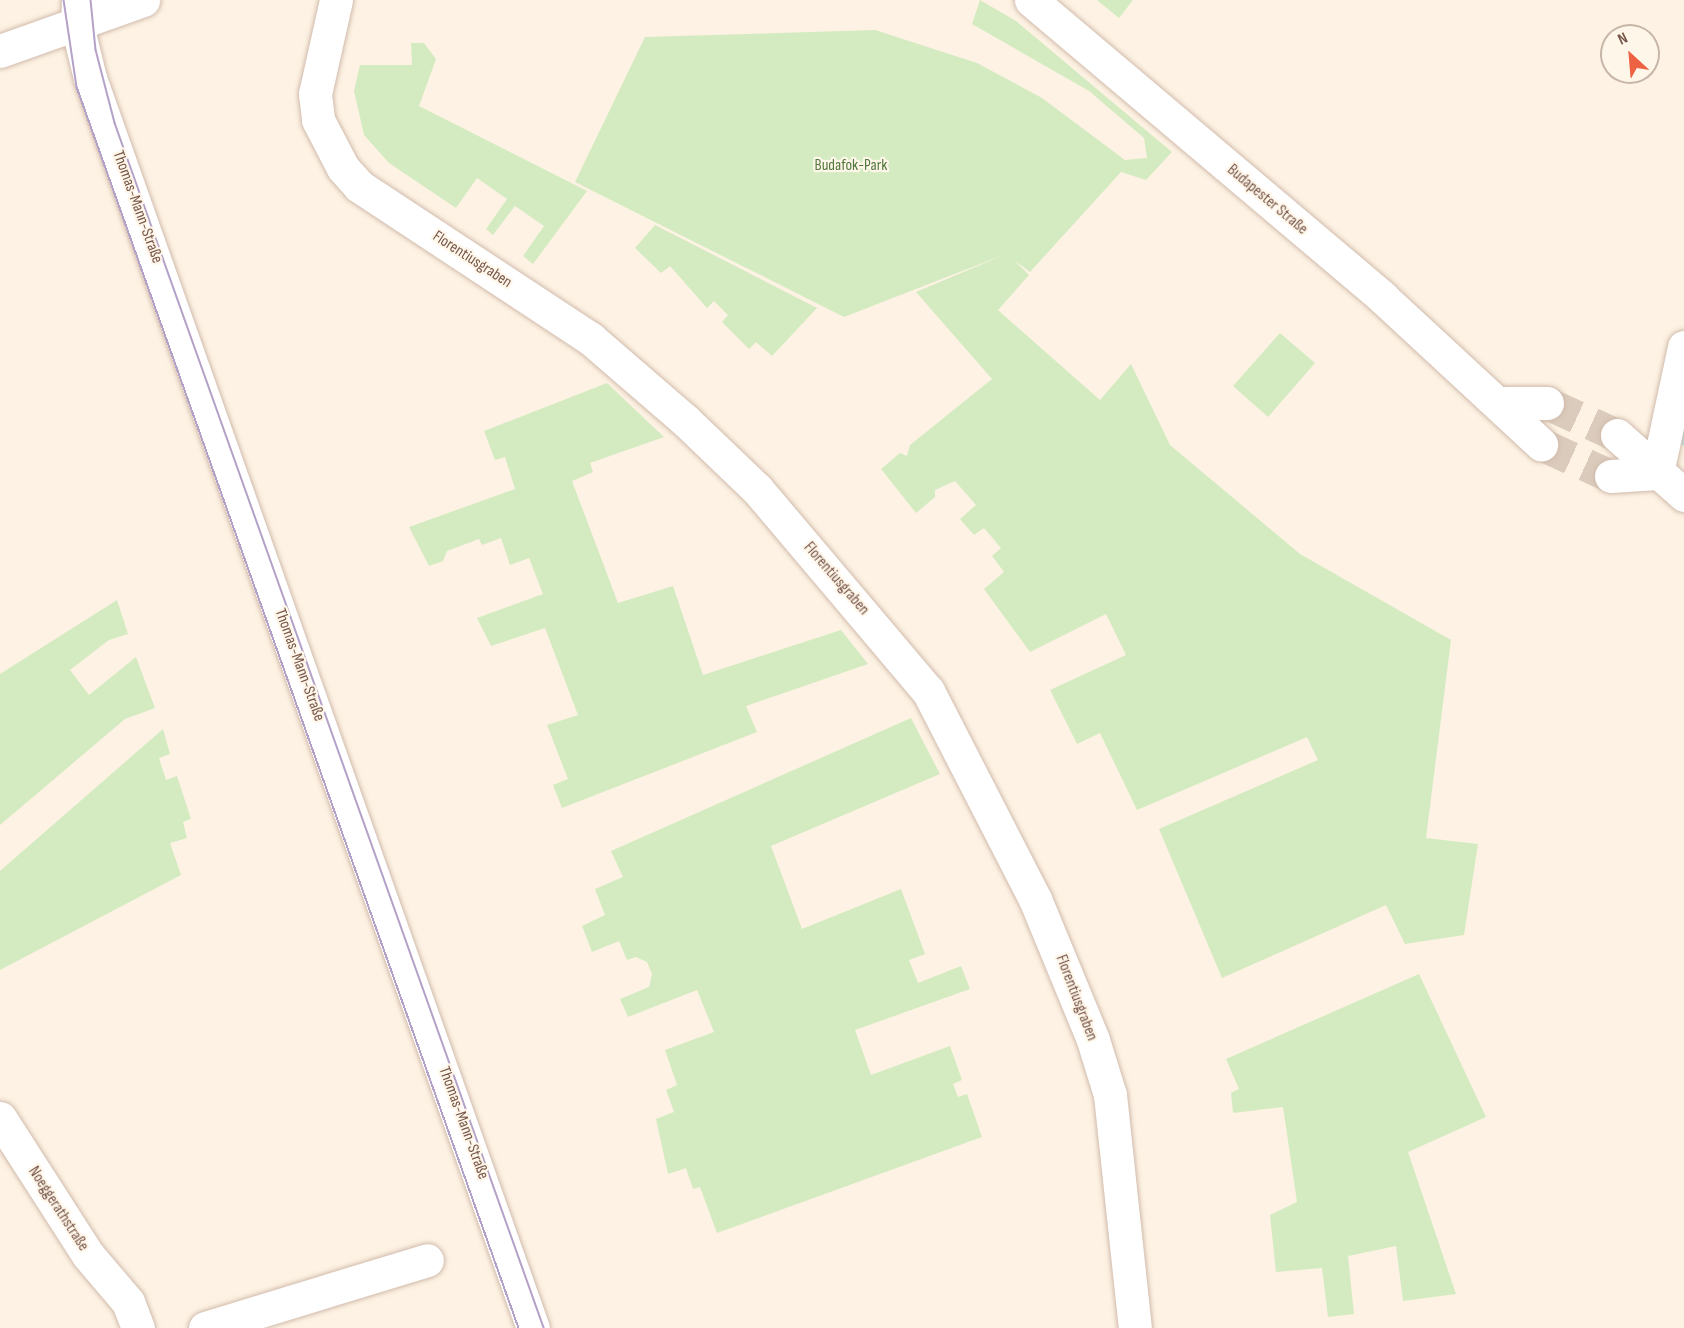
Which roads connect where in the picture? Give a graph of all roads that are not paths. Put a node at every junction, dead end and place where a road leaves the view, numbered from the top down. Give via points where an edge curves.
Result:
1 (143, 0) edge
2 (336, 0) edge
3 (1031, 0) edge
4 (77, 12) edge
5 (0, 51) edge
6 (1684, 347) edge
7 (1500, 403) junction
8 (1547, 403) tunnel mouth
9 (1617, 435) tunnel mouth
10 (1541, 444) tunnel mouth
11 (1657, 473) junction
12 (1611, 476) tunnel mouth
13 (1684, 495) edge
14 (0, 1118) edge
15 (427, 1260) dead end
16 (138, 1328) edge
17 (205, 1328) edge
18 (533, 1328) edge
19 (1135, 1328) edge

1 - 4 street
2 - 19 street, Florentiusgraben via 315,94 318,120 343,168 359,186 591,339 686,421 757,489 928,691 1035,899 1093,1040 1110,1095
3 - 7 street, Budapester Straße
4 - 5 street
4 - 18 street, Thomas-Mann-Straße via 93,87
6 - 11 street
7 - 8 street
7 - 10 street, Budapester Straße
9 - 11 street
11 - 12 street
11 - 13 street
14 - 16 street, Noeggerathstraße via 88,1255 128,1302
15 - 17 street

